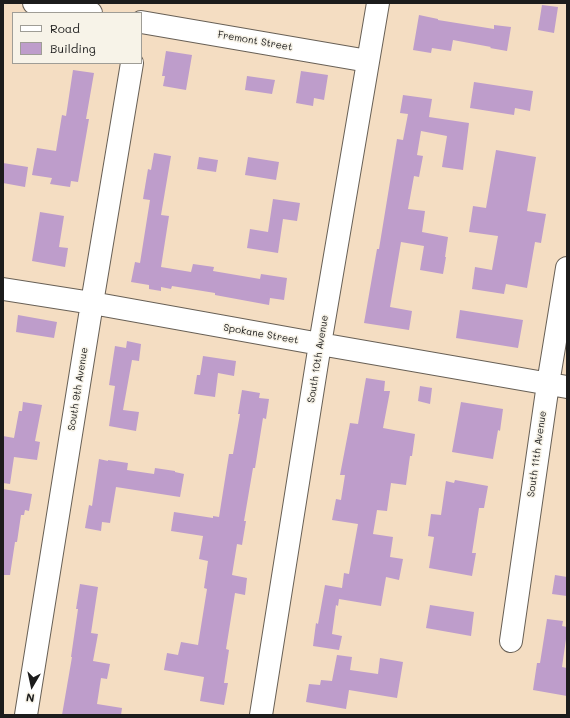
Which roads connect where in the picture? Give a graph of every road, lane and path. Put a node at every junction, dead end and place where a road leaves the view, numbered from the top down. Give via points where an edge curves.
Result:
1 (34, 3) edge
2 (378, 3) edge
3 (85, 12) edge
4 (142, 22) edge
5 (368, 61) junction
6 (132, 64) edge
7 (567, 268) edge
8 (3, 289) edge
9 (92, 303) junction
10 (320, 344) junction
11 (557, 386) edge
12 (511, 641) dead end
13 (26, 715) edge
14 (261, 715) edge

1 - 3 street
2 - 5 street, South 10th Avenue
4 - 5 street, Fremont Street
5 - 10 street, South 10th Avenue
6 - 9 street, South 9th Avenue
7 - 11 street, South 11th Avenue
8 - 9 street, Spokane Street
9 - 10 street, Spokane Street
9 - 13 street, South 9th Avenue
10 - 11 street, Spokane Street
10 - 14 street, South 10th Avenue
11 - 12 street, South 11th Avenue

